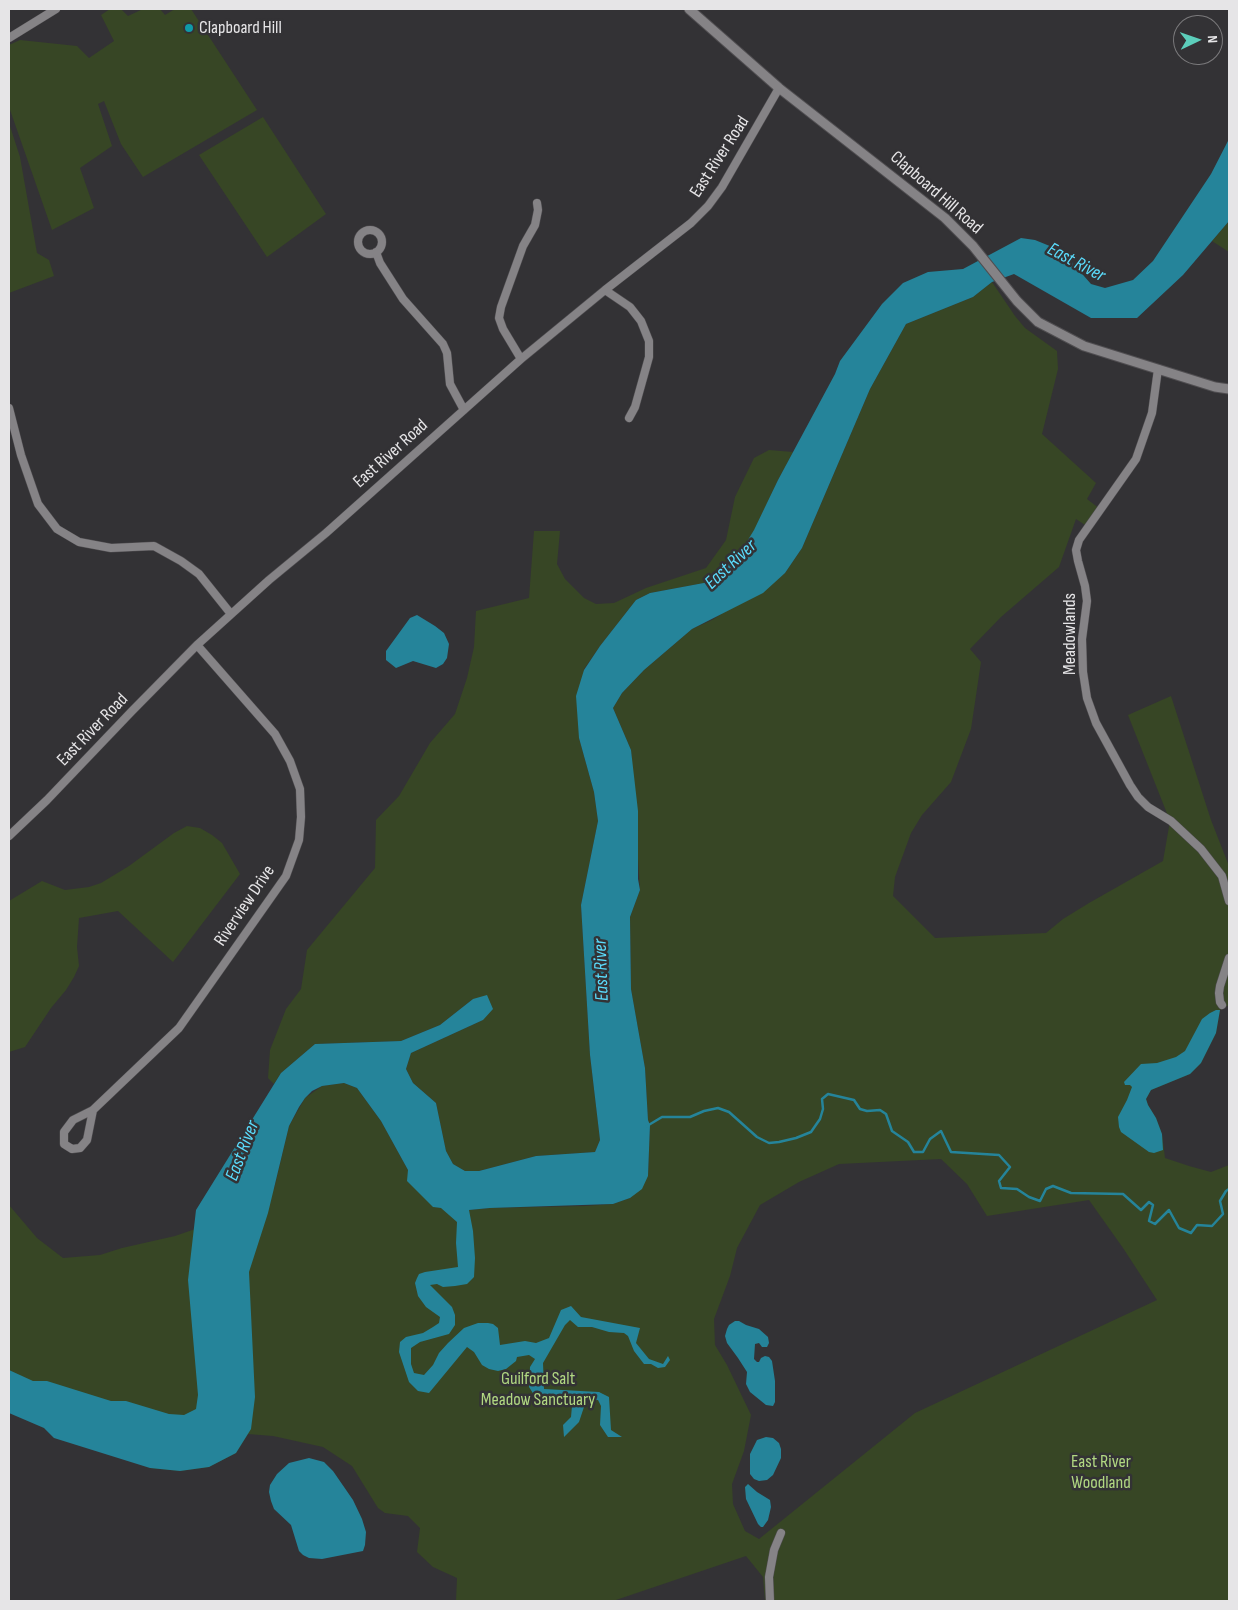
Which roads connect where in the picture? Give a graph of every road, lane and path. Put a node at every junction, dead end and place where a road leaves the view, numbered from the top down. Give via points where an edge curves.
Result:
1 (56, 9) edge
2 (689, 9) edge
3 (9, 38) edge
4 (780, 88) junction
5 (537, 203) dead end
6 (376, 252) dead end
7 (604, 290) junction
8 (521, 359) junction
9 (1158, 369) junction
10 (1229, 389) edge
11 (9, 408) edge
12 (464, 410) junction
13 (629, 418) dead end
14 (231, 614) junction
15 (197, 645) junction
16 (9, 836) edge
17 (1229, 901) edge
18 (1229, 958) edge
19 (1222, 1005) dead end
20 (93, 1110) junction
21 (781, 1532) dead end
22 (770, 1601) edge

1 - 3 street
2 - 4 street, Clapboard Hill Road
4 - 7 street, East River Road via 708,206 691,224
4 - 9 street, Clapboard Hill Road via 961,233 1038,322 1084,346
5 - 8 street via 535,225 523,246 499,318
6 - 12 street via 403,299 443,344 450,384
7 - 8 street, East River Road
7 - 13 street via 630,307 641,321 649,341 648,357
8 - 12 street, East River Road
9 - 10 street, Clapboard Hill Road via 1215,388
9 - 17 street, Meadowlands via 1152,413 1136,458 1079,540 1076,550 1087,601 1082,639 1083,672 1087,698 1096,723 1134,791 1148,807 1172,821 1201,849 1222,876
11 - 14 street via 38,504 57,528 79,542 111,548 154,546 199,574
12 - 14 street, East River Road
14 - 15 street, East River Road
15 - 16 street, East River Road
15 - 20 street, Riverview Drive via 275,734 290,761 300,789 299,840 286,876 179,1028
18 - 19 street via 1218,993
20 - 20 street, Riverview Drive via 73,1120 64,1132 64,1144 72,1149 80,1148 87,1140
21 - 22 street via 768,1577

